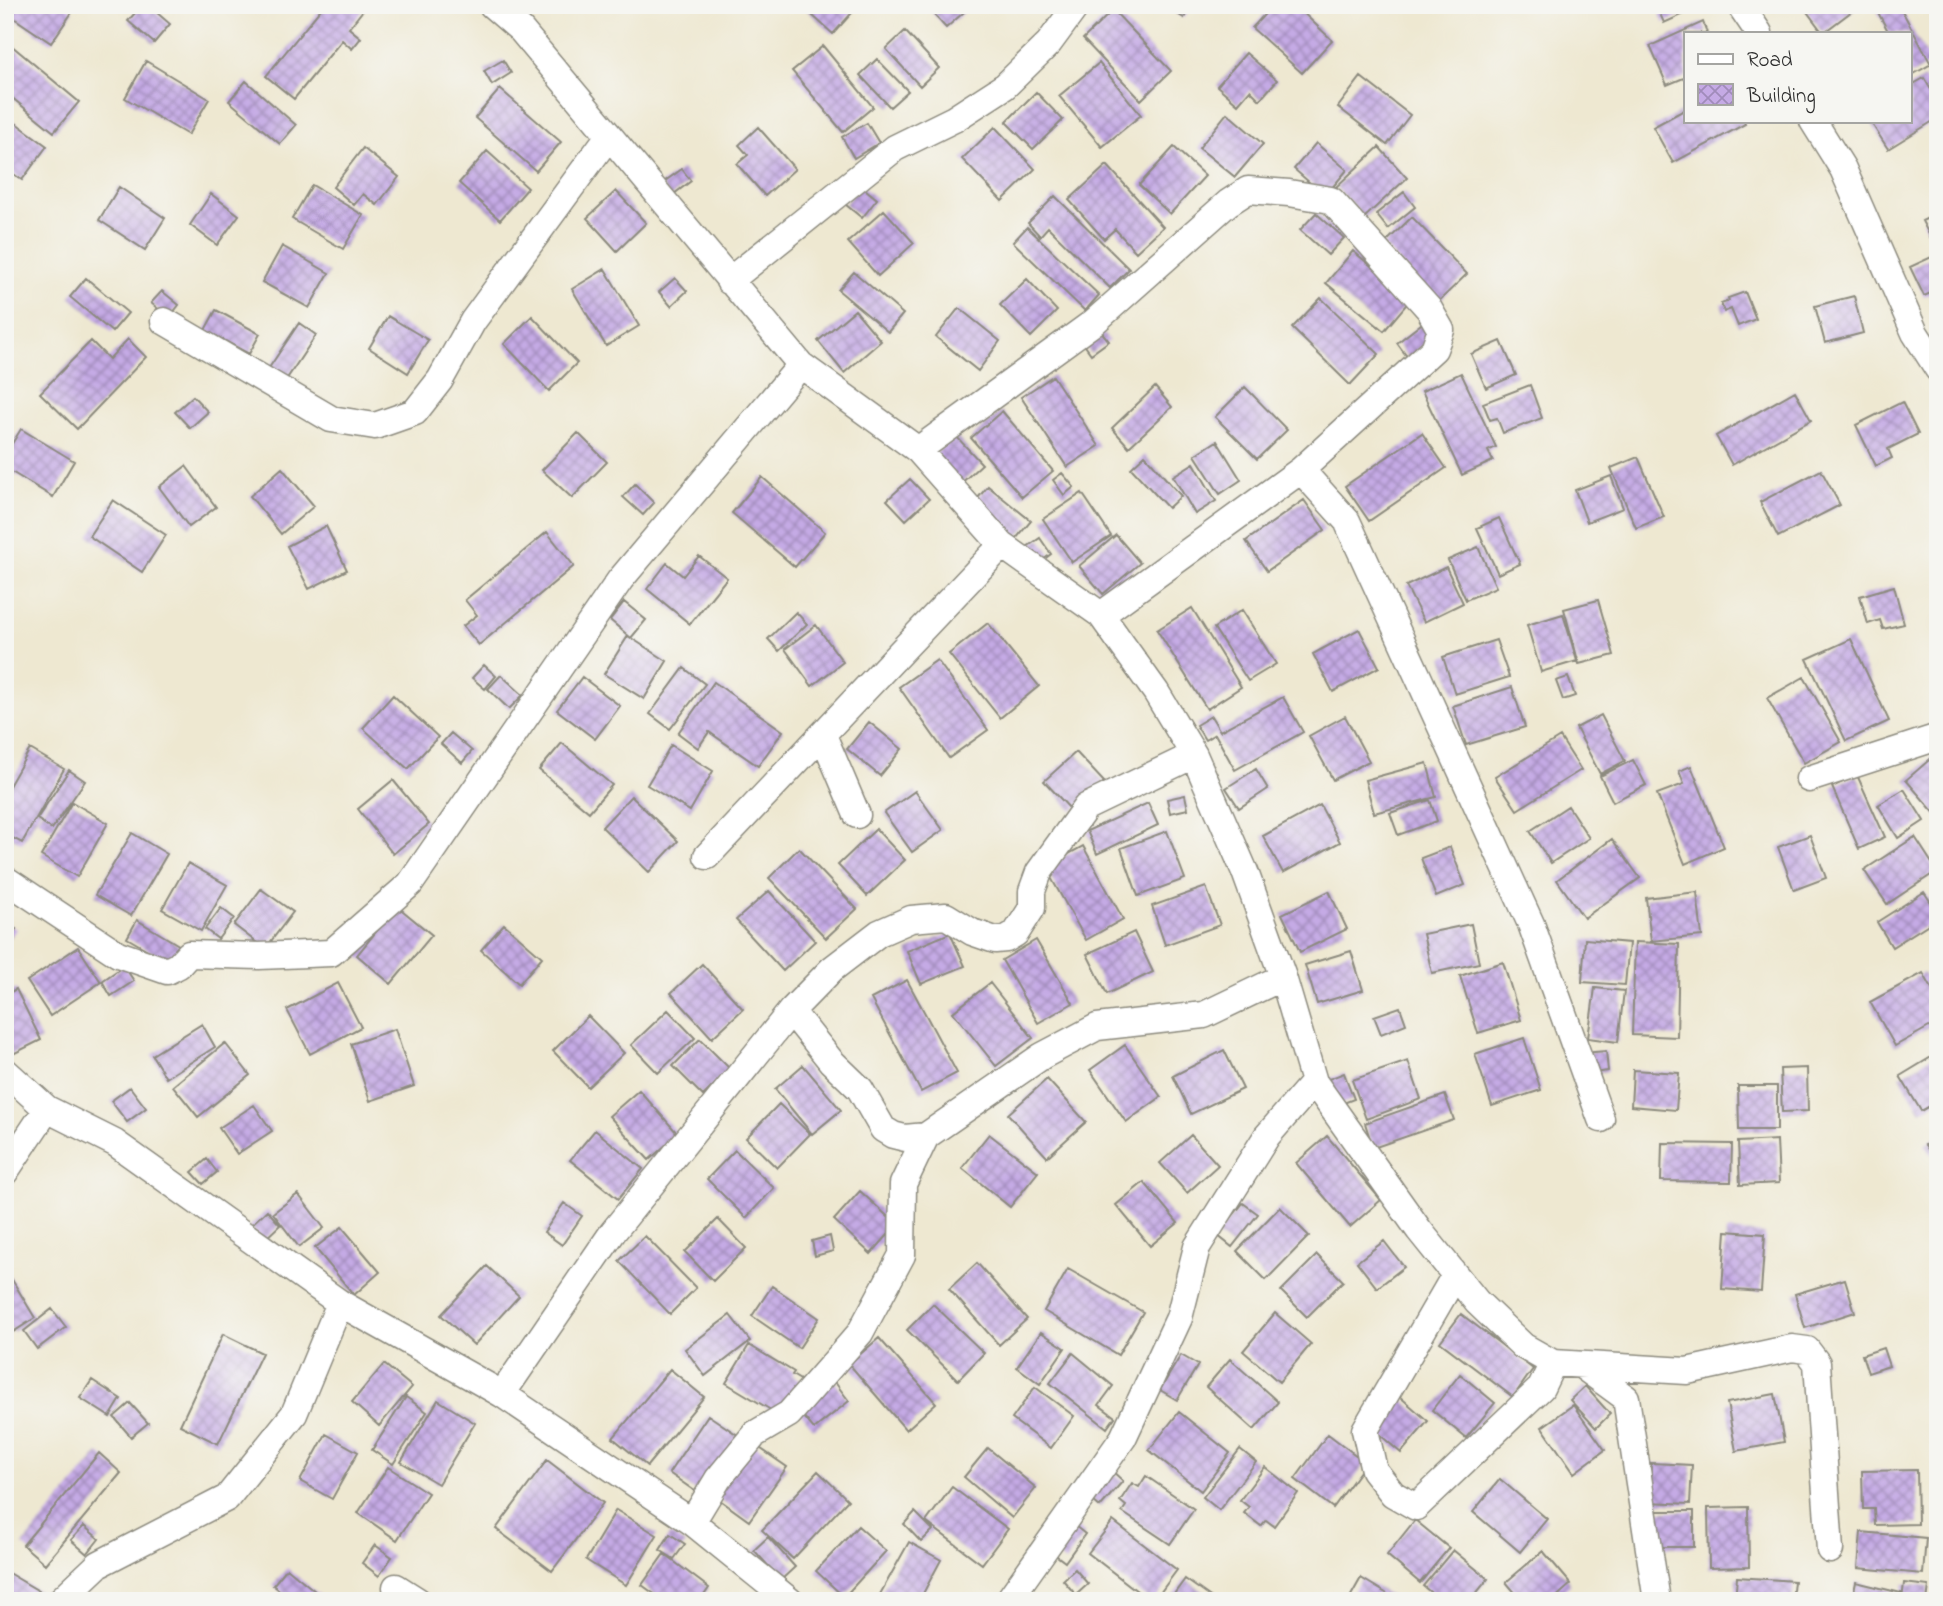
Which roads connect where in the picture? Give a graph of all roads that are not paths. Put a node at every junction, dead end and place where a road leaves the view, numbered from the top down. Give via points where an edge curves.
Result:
1 (492, 5) edge
2 (1077, 5) edge
3 (1740, 5) edge
4 (1758, 32) edge
5 (1814, 122) edge
6 (608, 136) junction
7 (729, 281) junction
8 (164, 321) dead end
9 (801, 365) junction
10 (1938, 369) edge
11 (918, 450) junction
12 (1301, 470) junction
13 (1002, 545) junction
14 (1101, 615) junction
15 (823, 735) junction
16 (1938, 737) edge
17 (1194, 755) junction
18 (1809, 779) dead end
19 (857, 815) dead end
20 (707, 856) dead end
21 (5, 879) edge
22 (1283, 977) junction
23 (790, 1011) junction
24 (5, 1071) edge
25 (1314, 1082) junction
26 (47, 1109) junction
27 (1601, 1119) dead end
28 (926, 1136) junction
29 (5, 1172) edge
30 (1455, 1275) junction
31 (341, 1303) junction
32 (1553, 1363) junction
33 (1581, 1365) junction
34 (1658, 1369) junction
35 (502, 1394) junction
36 (1626, 1398) junction
37 (692, 1522) junction
38 (1830, 1550) dead end
39 (60, 1601) edge
40 (790, 1601) edge
41 (1008, 1601) edge
42 (1657, 1601) edge

1 - 6 street via 520,30
2 - 7 street via 1049,43 1005,86 954,120 895,148
3 - 4 street
5 - 10 street via 1843,169 1915,333
6 - 7 street
6 - 8 street via 473,321 440,380 415,412 375,426 331,419
7 - 9 street
9 - 11 street
9 - 21 street via 620,580 410,884 331,953 189,954 167,971 118,954
11 - 12 street via 1094,322 1228,203 1248,190 1289,192 1331,200 1429,309 1441,330 1434,349
11 - 13 street
12 - 14 street
12 - 27 street via 1347,521 1531,924
13 - 14 street
13 - 15 street
14 - 17 street
15 - 19 street
15 - 20 street
16 - 18 street
17 - 22 street via 1245,872
17 - 23 street via 1086,807 1039,872 1032,908 1016,933 995,940 946,916 911,919 878,933 832,969
22 - 25 street
22 - 28 street via 1204,1015 1097,1027 1042,1056
23 - 28 street via 860,1089 883,1129 905,1138
23 - 35 street via 612,1233
24 - 26 street
25 - 30 street
25 - 41 street via 1267,1136 1197,1247 1179,1318 1123,1438
26 - 29 street
26 - 31 street via 115,1143
28 - 37 street via 903,1184 902,1255 860,1334 789,1414 755,1434
30 - 32 street via 1523,1346
30 - 32 street via 1365,1430 1374,1470 1393,1494 1416,1507 1541,1388
31 - 35 street
31 - 39 street via 295,1413 227,1498 99,1564
32 - 33 street
33 - 34 street
33 - 36 street
34 - 36 street
34 - 38 street via 1687,1371 1792,1348 1807,1350 1817,1363
35 - 37 street
36 - 42 street
37 - 40 street

